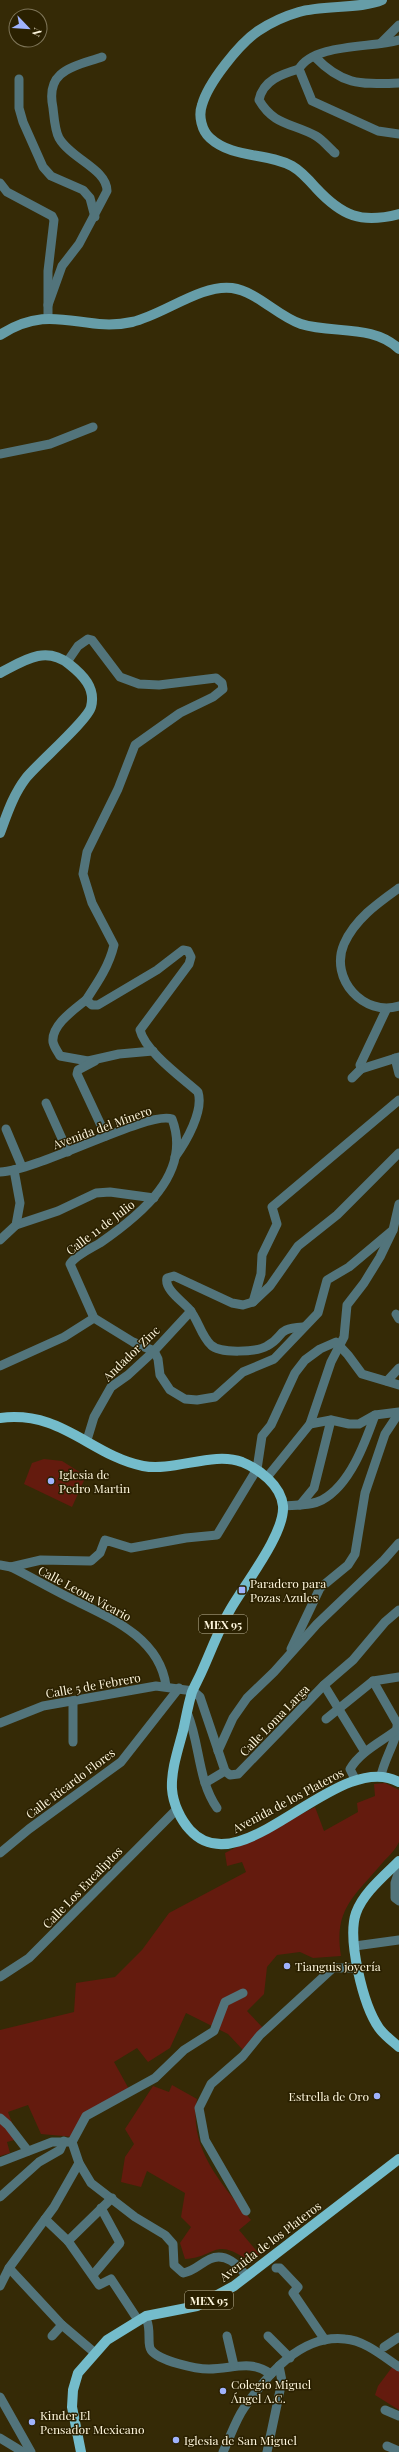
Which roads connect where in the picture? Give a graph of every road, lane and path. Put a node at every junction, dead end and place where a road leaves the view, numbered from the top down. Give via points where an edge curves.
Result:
1 (382, 0) edge
2 (399, 26) edge
3 (399, 40) edge
4 (381, 43) junction
5 (102, 57) dead end
6 (315, 57) junction
7 (299, 69) junction
8 (19, 79) dead end
9 (399, 84) edge
10 (399, 134) edge
11 (335, 153) dead end
12 (0, 183) edge
13 (399, 214) edge
14 (95, 217) junction
15 (48, 305) junction
16 (48, 317) junction
17 (0, 335) edge
18 (399, 349) edge
19 (93, 427) dead end
20 (0, 454) edge
21 (67, 662) junction
22 (0, 673) edge
23 (0, 833) edge
24 (399, 888) edge
25 (86, 1000) junction
26 (399, 1006) edge
27 (386, 1010) junction
28 (153, 1051) junction
29 (397, 1057) edge
30 (100, 1059) junction
31 (361, 1069) junction
32 (399, 1074) edge
33 (352, 1078) dead end
34 (399, 1100) edge
35 (46, 1103) dead end
36 (6, 1129) dead end
37 (106, 1136) junction
38 (68, 1152) junction
39 (399, 1153) edge
40 (175, 1157) junction
41 (18, 1168) junction
42 (0, 1172) edge
43 (166, 1182) joint
44 (154, 1198) junction
45 (399, 1204) edge
46 (397, 1220) edge
47 (16, 1225) junction
48 (393, 1230) junction
49 (0, 1240) edge
50 (253, 1302) junction
51 (191, 1311) junction
52 (94, 1318) junction
53 (303, 1327) junction
54 (340, 1344) junction
55 (154, 1351) junction
56 (0, 1366) edge
57 (399, 1368) edge
58 (388, 1381) junction
59 (399, 1384) edge
60 (399, 1412) edge
61 (375, 1415) junction
62 (3, 1416) edge
63 (331, 1420) junction
64 (310, 1424) junction
65 (87, 1440) junction
66 (257, 1469) junction
67 (268, 1476) junction
68 (300, 1505) junction
69 (283, 1506) junction
70 (399, 1542) edge
71 (0, 1565) edge
72 (10, 1567) junction
73 (399, 1610) edge
74 (287, 1658) junction
75 (399, 1677) edge
76 (373, 1681) junction
77 (324, 1685) junction
78 (166, 1686) junction
79 (179, 1688) junction
80 (193, 1691) junction
81 (73, 1700) junction
82 (338, 1709) junction
83 (188, 1714) junction
84 (326, 1719) dead end
85 (0, 1723) edge
86 (398, 1729) edge
87 (74, 1742) dead end
88 (218, 1751) junction
89 (365, 1752) junction
90 (225, 1771) junction
91 (381, 1776) junction
92 (355, 1779) junction
93 (205, 1782) junction
94 (399, 1782) edge
95 (216, 1808) dead end
96 (177, 1809) junction
97 (0, 1853) edge
98 (399, 1861) edge
99 (399, 1870) edge
100 (399, 1901) edge
101 (399, 1940) edge
102 (355, 1946) junction
103 (358, 1968) junction
104 (0, 1977) edge
105 (243, 1993) dead end
106 (399, 2047) edge
107 (0, 2118) edge
108 (68, 2142) junction
109 (28, 2151) junction
110 (399, 2159) edge
111 (0, 2162) edge
112 (79, 2163) junction
113 (0, 2197) edge
114 (112, 2198) junction
115 (101, 2208) junction
116 (246, 2211) dead end
117 (45, 2219) junction
118 (68, 2241) junction
119 (9, 2268) junction
120 (276, 2268) dead end
121 (93, 2275) junction
122 (246, 2276) junction
123 (0, 2286) edge
124 (142, 2320) junction
125 (62, 2325) junction
126 (52, 2336) dead end
127 (227, 2336) dead end
128 (268, 2336) dead end
129 (399, 2337) edge
130 (325, 2340) junction
131 (384, 2347) dead end
132 (95, 2353) junction
133 (290, 2358) junction
134 (234, 2366) junction
135 (279, 2366) junction
136 (399, 2367) edge
137 (271, 2374) junction
138 (0, 2397) edge
139 (385, 2410) dead end
140 (399, 2416) edge
141 (0, 2438) edge
142 (387, 2446) dead end
143 (399, 2451) edge
144 (23, 2452) edge
145 (31, 2452) edge
146 (81, 2452) edge
147 (223, 2452) edge
148 (267, 2452) edge

1 - 13 main road via 301,11 286,16 258,32 242,45 207,92 201,106 201,125 209,138 221,146 282,160 296,168 329,202 345,214 360,218 384,218
2 - 4 street
3 - 4 street
4 - 6 street via 336,49
5 - 14 street via 60,75 53,82 51,98 58,137 87,166 100,173 107,183 107,191
6 - 7 street via 302,63
6 - 9 street via 329,72 345,80
7 - 10 street via 312,101 378,131
7 - 11 street via 277,75 260,92 259,100 280,123 317,136
8 - 14 street via 19,108 43,167 51,176 83,190 90,198
12 - 15 street via 7,192 52,216 54,220 48,271
14 - 15 street via 62,266
15 - 16 street
16 - 17 main road via 28,320
16 - 18 main road via 108,323 131,322 154,316 205,292 232,288 249,294 299,323 378,335
19 - 20 street via 50,444
21 - 22 main road via 49,654 36,655
21 - 23 main road via 88,683 92,697 88,716 42,759 25,780 15,795
21 - 25 street via 78,646 88,639 92,640 120,678 159,685 216,678 222,682 223,689 213,697 180,713 135,745 118,789 87,852 83,874 92,903 114,945 101,979
24 - 27 street via 357,923 341,953 341,969 348,988 360,1000
25 - 28 street via 92,1005 98,1005 157,970 183,950 188,951 191,957 189,964 140,1030 142,1038
25 - 30 street via 61,1024 54,1033 53,1042 60,1056 88,1061
26 - 27 street
27 - 31 street via 360,1065
28 - 30 street via 119,1054
28 - 40 street via 198,1092 200,1101 185,1141
29 - 31 street
29 - 32 street
30 - 37 street via 78,1070 77,1074
31 - 33 street
34 - 50 street via 272,1207 277,1224 262,1255 261,1274
35 - 38 street
36 - 41 street
37 - 38 street, Avenida del Minero
37 - 40 street, Avenida del Minero via 166,1117 172,1119 174,1125
38 - 41 street, Avenida del Minero
39 - 50 street via 337,1215 298,1246 270,1286
40 - 43 street, Avenida del Minero
41 - 42 street, Avenida del Minero
41 - 47 street via 20,1203
43 - 44 street, Calle 11 de Julio
44 - 47 street via 110,1192 96,1193 58,1211
44 - 52 street, Calle 11 de Julio via 70,1264
45 - 46 street
46 - 48 street
47 - 49 street
48 - 53 street via 349,1267 327,1280 318,1313
48 - 54 street via 364,1283 347,1305 344,1337
50 - 51 street via 243,1305 232,1303 174,1276 166,1278 167,1286
51 - 53 street via 210,1345 223,1351 262,1348 269,1345 282,1330
51 - 55 street, Andador Zinc
52 - 55 street via 133,1342
52 - 56 street via 64,1337
53 - 55 street via 274,1359 243,1372 220,1393 208,1399 185,1399 170,1390 160,1375
54 - 58 street via 362,1374
54 - 64 street via 331,1362
54 - 66 street via 336,1342 320,1349 305,1360 295,1374 271,1425 262,1436
55 - 65 street, Andador Zinc via 111,1387 94,1417
57 - 58 street
58 - 59 street
60 - 61 street
60 - 74 street via 385,1434 365,1493 355,1554 348,1565 320,1588
61 - 63 street via 359,1424
61 - 68 street via 353,1467 337,1487 323,1500
62 - 65 main road via 46,1421
63 - 64 street
63 - 68 street via 314,1488
64 - 67 street
65 - 66 main road via 113,1455 145,1466 230,1460
66 - 67 main road
66 - 72 street via 218,1535 131,1548 105,1540 100,1553 91,1561 41,1560
67 - 69 main road
68 - 69 street
69 - 80 main road, Avenida de los Plateros / MEX 95 via 275,1535 229,1611
70 - 74 street via 384,1560 317,1624
71 - 72 street
72 - 78 street, Calle Leona Vicario via 127,1628 152,1650 164,1670
73 - 77 street, Calle Loma Larga via 385,1622 353,1660
74 - 88 street via 247,1698 233,1718
75 - 76 street
76 - 82 street
76 - 86 street
77 - 82 street
77 - 90 street, Calle Loma Larga via 238,1774 230,1775
78 - 79 street, Calle 5 de Febrero
78 - 81 street, Calle 5 de Febrero
79 - 80 street, Calle 5 de Febrero
79 - 97 street, Calle Ricardo Flores via 121,1762 29,1828
80 - 83 main road, Avenida de los Plateros / MEX 95
80 - 88 street, Calle Loma Larga via 200,1697
81 - 85 street, Calle 5 de Febrero via 43,1706
81 - 87 street
82 - 84 street
82 - 89 street
83 - 93 street
83 - 96 main road, Avenida de los Plateros / MEX 95 via 172,1779
86 - 89 street
86 - 91 street via 383,1762
88 - 90 street, Calle Loma Larga
89 - 92 street via 350,1769
90 - 93 street
91 - 92 main road, Avenida de los Plateros / MEX 95
91 - 94 main road, Avenida de los Plateros / MEX 95
92 - 96 main road, Avenida de los Plateros / MEX 95 via 261,1831 232,1844 216,1843 195,1834 185,1824
93 - 95 street via 210,1799
96 - 104 street, Calle Los Eucaliptos via 34,1954
98 - 102 main road via 359,1908 353,1933
99 - 100 street via 395,1883 395,1898
101 - 102 street
102 - 103 main road
103 - 106 main road via 375,2021 385,2035
103 - 116 street via 333,1968 211,2084 199,2108 205,2140
105 - 108 street via 224,2002 214,2031 184,2050 154,2078 86,2116
107 - 109 street via 8,2124
108 - 109 street via 52,2142
108 - 112 street
108 - 113 street via 60,2150 39,2162
109 - 111 street
110 - 122 main road, Avenida de los Plateros / MEX 95
112 - 114 street via 91,2183
112 - 117 street
114 - 115 street
114 - 122 street via 135,2217 165,2235 173,2244 174,2265 183,2273 193,2272 215,2257 228,2258 240,2266
115 - 118 street
115 - 121 street via 120,2243
117 - 118 street
117 - 119 street
118 - 121 street
119 - 123 street
119 - 125 street
120 - 130 street via 280,2268 298,2287 293,2293
121 - 124 street via 100,2286 112,2279
122 - 124 main road, Avenida de los Plateros / MEX 95 via 234,2286 197,2306
124 - 132 main road, Avenida de los Plateros / MEX 95 via 107,2340
124 - 134 street via 151,2331 149,2345 152,2351 163,2359 208,2369
125 - 126 street
125 - 132 street
127 - 134 street
128 - 133 street
129 - 131 street
130 - 133 street via 305,2345
130 - 136 street via 354,2341 379,2353
132 - 146 main road, Avenida de los Plateros / MEX 95 via 78,2372 73,2390 72,2407
133 - 135 street
134 - 137 street via 256,2366
135 - 137 street
135 - 148 street via 282,2381
137 - 147 street via 244,2409
138 - 145 street
139 - 140 street
141 - 144 street
142 - 143 street

